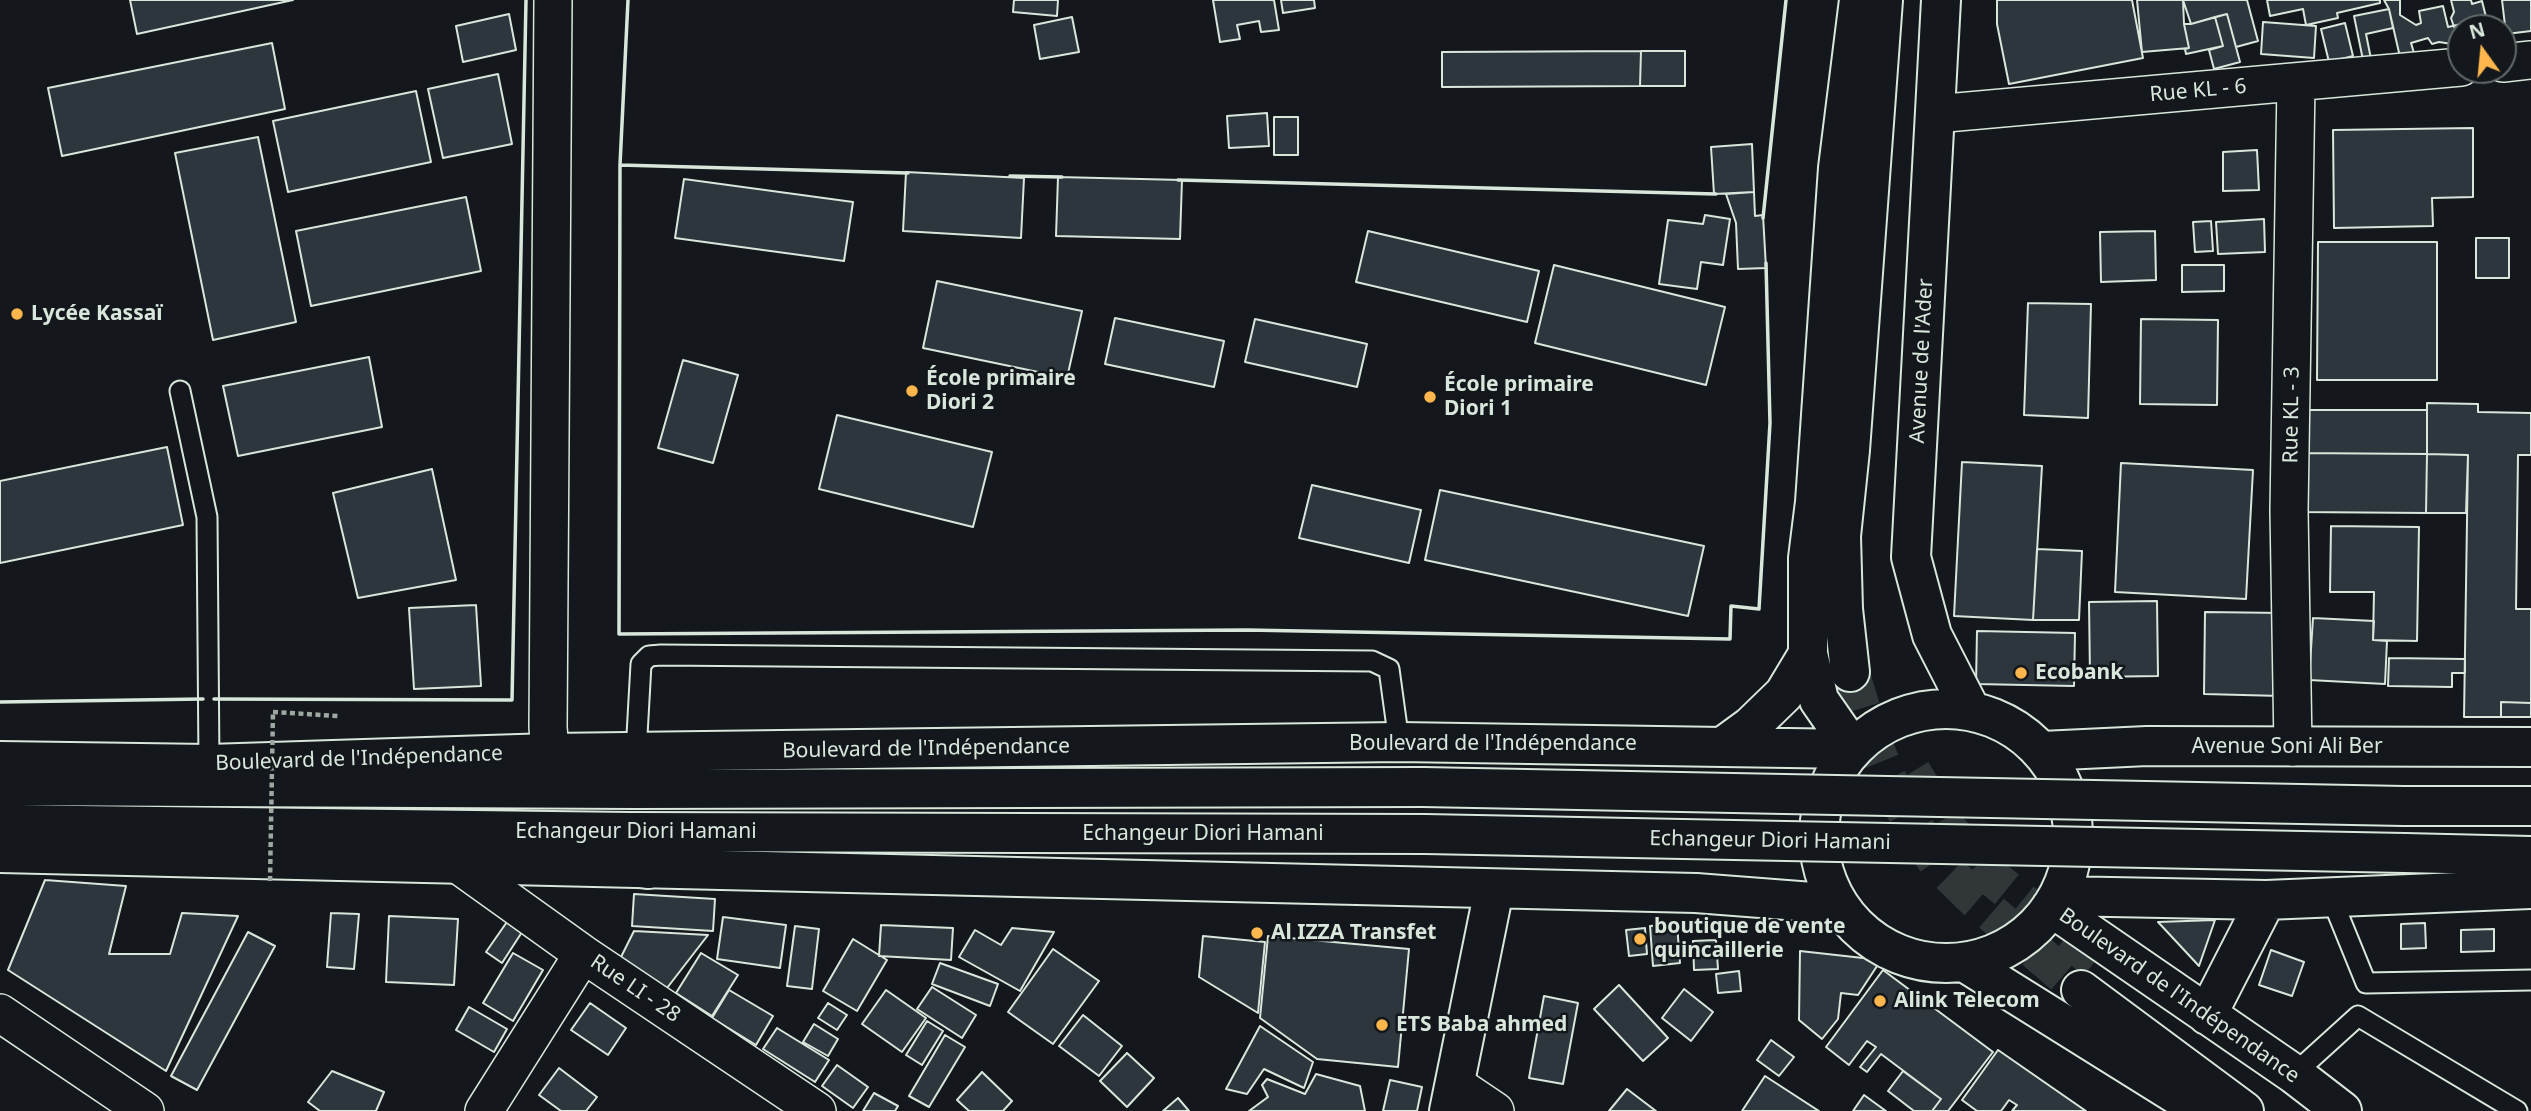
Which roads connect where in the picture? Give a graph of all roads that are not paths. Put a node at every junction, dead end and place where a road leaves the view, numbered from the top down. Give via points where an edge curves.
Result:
1 (553, 0) edge
2 (1859, 0) edge
3 (1883, 0) edge
4 (1906, 0) edge
5 (1941, 0) edge
6 (2447, 68) edge
7 (2296, 83) junction
8 (1935, 114) junction
9 (180, 391) dead end
10 (1808, 654) junction
11 (1971, 711) junction
12 (1399, 742) junction
13 (1725, 745) junction
14 (2293, 747) junction
15 (2531, 747) edge
16 (1853, 749) junction
17 (2042, 751) junction
18 (550, 753) junction
19 (636, 753) junction
20 (0, 761) edge
21 (209, 764) junction
22 (0, 779) edge
23 (0, 786) edge
24 (2531, 806) edge
25 (0, 824) edge
26 (361, 829) junction
27 (0, 853) edge
28 (2531, 856) edge
29 (456, 863) junction
30 (648, 869) junction
31 (2531, 889) edge
32 (1494, 890) junction
33 (2331, 897) junction
34 (2266, 900) junction
35 (2055, 902) junction
36 (1838, 904) junction
37 (583, 954) junction
38 (1964, 961) junction
39 (2531, 980) edge
40 (2366, 984) junction
41 (0, 1013) edge
42 (2207, 1015) junction
43 (2358, 1016) junction
44 (2294, 1074) junction
45 (1452, 1097) edge
46 (145, 1111) edge
47 (484, 1111) edge
48 (817, 1111) edge
49 (1495, 1111) edge
50 (2203, 1111) edge
51 (2244, 1111) edge
52 (2322, 1111) edge
53 (2342, 1111) edge
54 (2517, 1111) edge

1 - 18 street
2 - 10 main road via 1838,168 1808,558
3 - 4 main road, Avenue de l'Ader via 1840,536 1843,609 1864,669 1866,544
5 - 8 main road, Avenue de l'Ader
6 - 7 street, Rue KL - 6
7 - 8 street, Rue KL - 6
7 - 14 street, Rue KL - 3 via 2289,510
8 - 11 main road, Avenue de l'Ader via 1911,557 1932,635
9 - 21 lane via 207,517
10 - 13 main road via 1784,694
10 - 16 main road via 1819,700
11 - 16 main road via 1928,709 1887,723
11 - 17 main road via 2010,725
12 - 13 main road, Boulevard de l'Indépendance
12 - 19 main road, Boulevard de l'Indépendance
12 - 19 lane via 1389,669 1372,661 661,655 649,656 641,664
13 - 16 main road, Boulevard de l'Indépendance
14 - 15 main road, Avenue Soni Ali Ber
14 - 17 main road, Avenue Soni Ali Ber
16 - 36 main road via 1830,784 1819,824 1822,866
17 - 35 main road via 2059,775 2074,835 2069,868
18 - 19 main road, Boulevard de l'Indépendance
18 - 21 main road, Boulevard de l'Indépendance
20 - 21 main road, Boulevard de l'Indépendance
21 - 22 main road
23 - 24 main road, Echangeur Diori Hamani, bridge via 1423,787
25 - 26 main road, Echangeur Diori Hamani
26 - 28 main road, Echangeur Diori Hamani, bridge via 1425,834
26 - 30 main road
27 - 29 main road
29 - 30 main road
29 - 37 street, Rue LI - 28
30 - 32 main road
31 - 33 main road
32 - 36 main road via 1696,893
32 - 45 main road
33 - 34 main road
33 - 40 lane
34 - 35 main road
34 - 42 main road
35 - 38 main road via 2033,929 2001,950
35 - 42 main road, Boulevard de l'Indépendance
36 - 38 main road via 1863,932 1893,951 1928,961
37 - 47 street
37 - 48 street, Rue LI - 28
38 - 50 main road
39 - 40 lane
40 - 43 lane
41 - 46 street
42 - 44 main road, Boulevard de l'Indépendance
43 - 44 lane
43 - 54 lane
44 - 53 main road, Boulevard de l'Indépendance
45 - 49 street
51 - 52 main road, Boulevard de l'Indépendance via 2094,980

